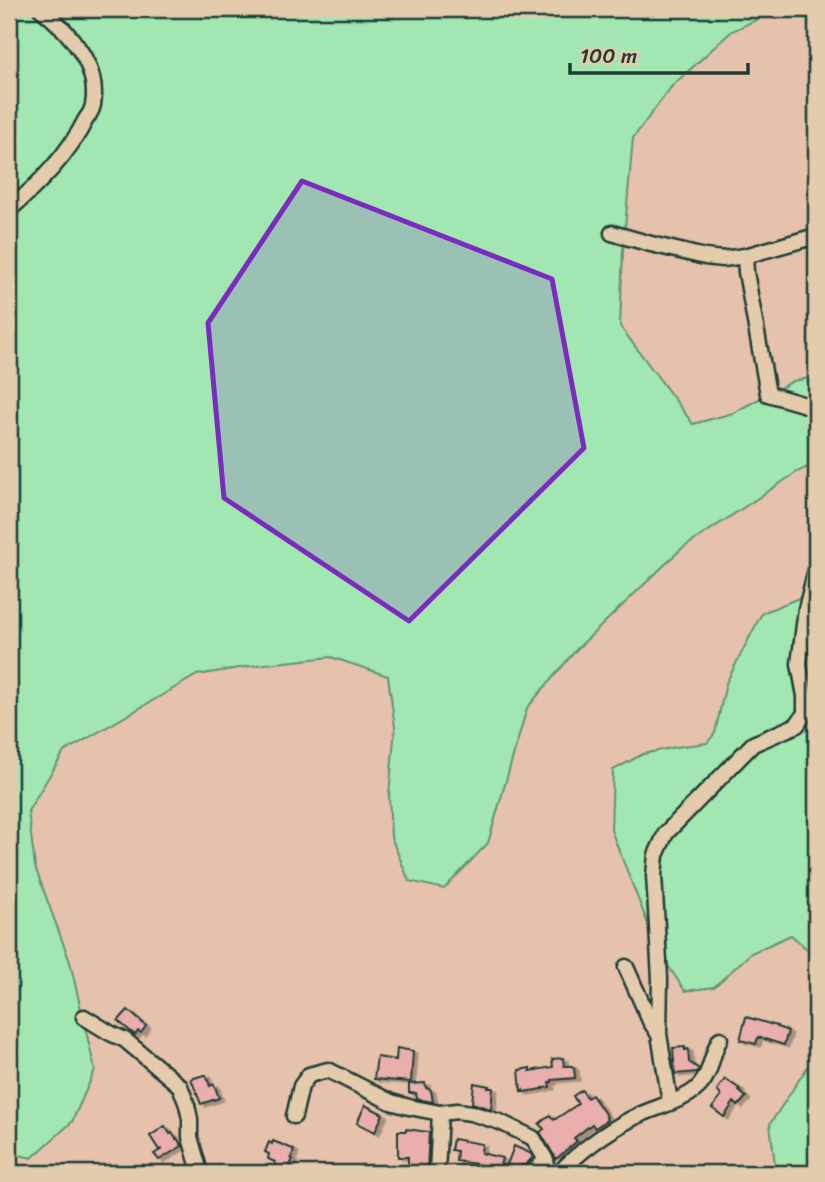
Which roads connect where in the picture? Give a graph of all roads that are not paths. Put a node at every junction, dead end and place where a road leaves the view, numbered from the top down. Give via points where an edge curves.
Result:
1 (41, 9) edge
2 (9, 210) edge
3 (612, 233) dead end
4 (816, 236) edge
5 (745, 256) junction
6 (816, 408) edge
7 (816, 569) edge
8 (626, 967) dead end
9 (84, 1017) dead end
10 (659, 1034) junction
11 (720, 1040) dead end
12 (670, 1102) junction
13 (440, 1113) junction
14 (294, 1116) dead end
15 (197, 1173) edge
16 (437, 1173) edge
17 (532, 1173) edge
18 (558, 1173) edge

1 - 2 street via 86,60 94,86 93,106 54,166
3 - 5 street via 705,257
4 - 5 street
5 - 6 street via 768,394
7 - 10 street via 799,664 805,713 797,725 753,744 666,834 656,855
8 - 10 street
9 - 15 street via 125,1040 180,1086
10 - 12 street
11 - 12 street via 701,1084 691,1095
12 - 18 street via 610,1131
13 - 14 street via 391,1102 328,1070 309,1075 301,1086
13 - 16 street
13 - 17 street via 471,1113 533,1138 546,1160

